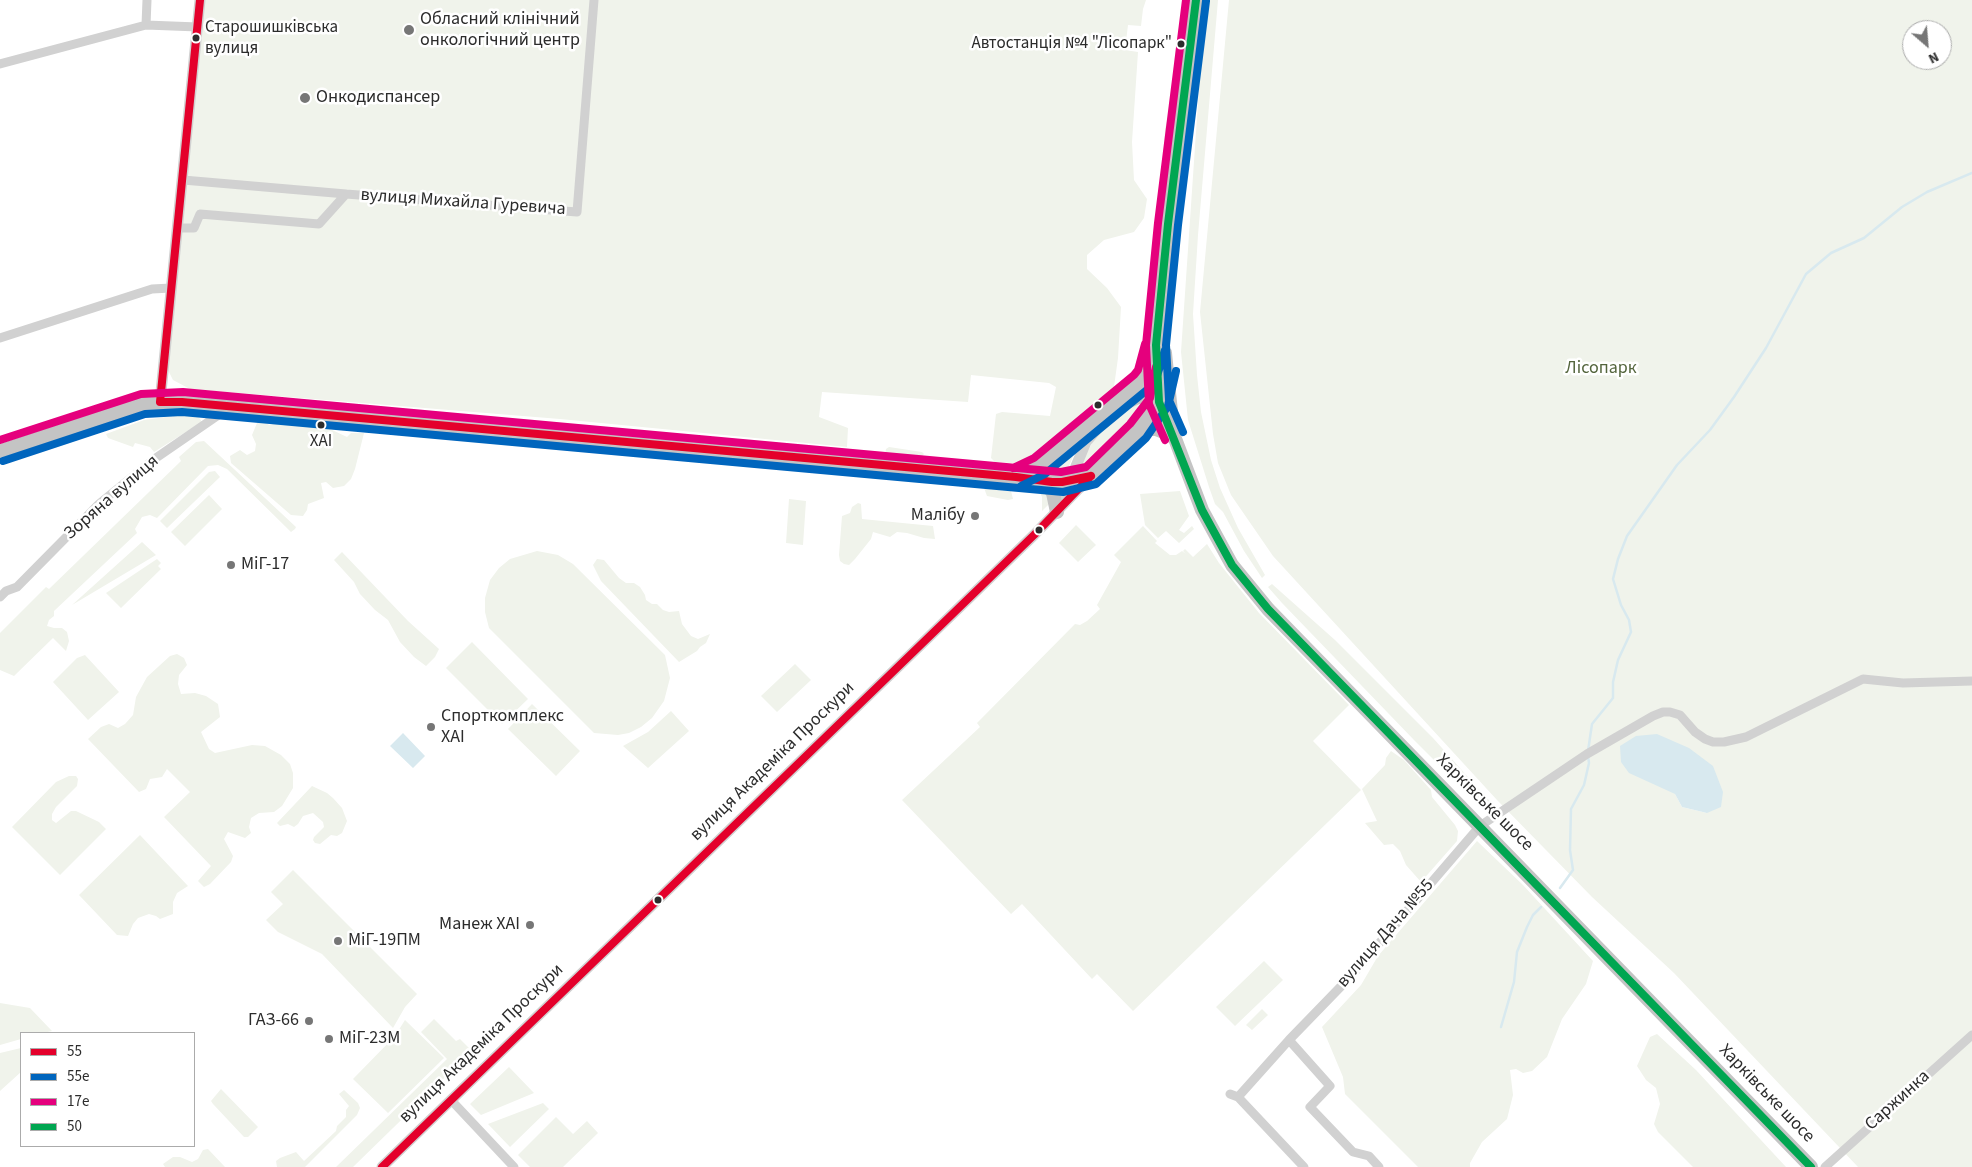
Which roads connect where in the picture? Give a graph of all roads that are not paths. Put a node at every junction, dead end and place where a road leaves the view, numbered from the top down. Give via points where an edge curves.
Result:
1 (147, 0) edge
2 (200, 0) edge
3 (594, 0) edge
4 (1196, 0) edge
5 (146, 25) junction
6 (198, 27) junction
7 (0, 64) edge
8 (183, 180) junction
9 (346, 194) junction
10 (178, 228) junction
11 (171, 288) junction
12 (1162, 290) junction
13 (0, 338) edge
14 (1156, 345) junction
15 (1166, 369) junction
16 (1145, 378) junction
17 (160, 402) junction
18 (1160, 402) junction
19 (1125, 404) junction
20 (230, 406) junction
21 (1103, 422) junction
22 (1173, 431) junction
23 (1138, 432) junction
24 (0, 451) edge
25 (1091, 476) junction
26 (1017, 477) junction
27 (1041, 481) junction
28 (1069, 481) junction
29 (1057, 512) junction
30 (2, 591) edge
31 (1972, 681) edge
32 (1480, 826) junction
33 (1972, 1035) edge
34 (1289, 1040) junction
35 (450, 1100) junction
36 (382, 1167) edge
37 (514, 1167) edge
38 (1304, 1167) edge
39 (1379, 1167) edge
40 (1811, 1167) edge
41 (1825, 1167) edge

1 - 5 street
2 - 6 street
3 - 9 street, вулиця Михайла Гуревича via 577,212
4 - 12 main road, Харківське шосе
5 - 6 street
5 - 7 street
6 - 8 street
8 - 9 street, вулиця Михайла Гуревича
8 - 10 street
9 - 10 street, вулиця Михайла Гуревича via 319,224 200,214 194,228
10 - 11 street
11 - 13 street via 152,289
11 - 17 street
12 - 14 main road, Харківське шосе
12 - 15 main road, Харківське шосе
14 - 16 main road
14 - 18 main road, Харківське шосе
15 - 18 main road, вулиця Академіка Проскури
15 - 22 main road, Харківське шосе
16 - 19 main road
16 - 26 main road via 1039,466
17 - 20 main road
17 - 24 main road via 138,406
18 - 19 main road via 1138,397
18 - 22 main road, Харківське шосе
18 - 23 main road, вулиця Академіка Проскури
19 - 21 main road
20 - 26 main road
20 - 30 street, Зоряна вулиця via 153,460 99,504 17,587
21 - 26 main road via 1042,469
21 - 28 street via 1086,442
22 - 23 main road via 1149,429
22 - 32 main road, Харківське шосе via 1202,510 1240,576 1282,624
23 - 25 main road, вулиця Академіка Проскури
25 - 28 main road
25 - 29 street, вулиця Академіка Проскури
26 - 27 main road
27 - 28 main road
27 - 29 main road via 1054,493
28 - 29 street
29 - 35 street, вулиця Академіка Проскури
31 - 32 street, вулиця Дача №55 via 1903,683 1863,679 1746,737 1724,742 1704,739 1680,715 1662,712 1602,744
32 - 34 street, вулиця Дача №55 via 1364,962
32 - 40 main road, Харківське шосе
33 - 41 street, Саржинка
34 - 38 street, вулиця Дача №55 via 1234,1095
34 - 39 street via 1330,1086 1310,1107 1353,1152 1369,1156
35 - 36 street, вулиця Академіка Проскури
35 - 37 street

